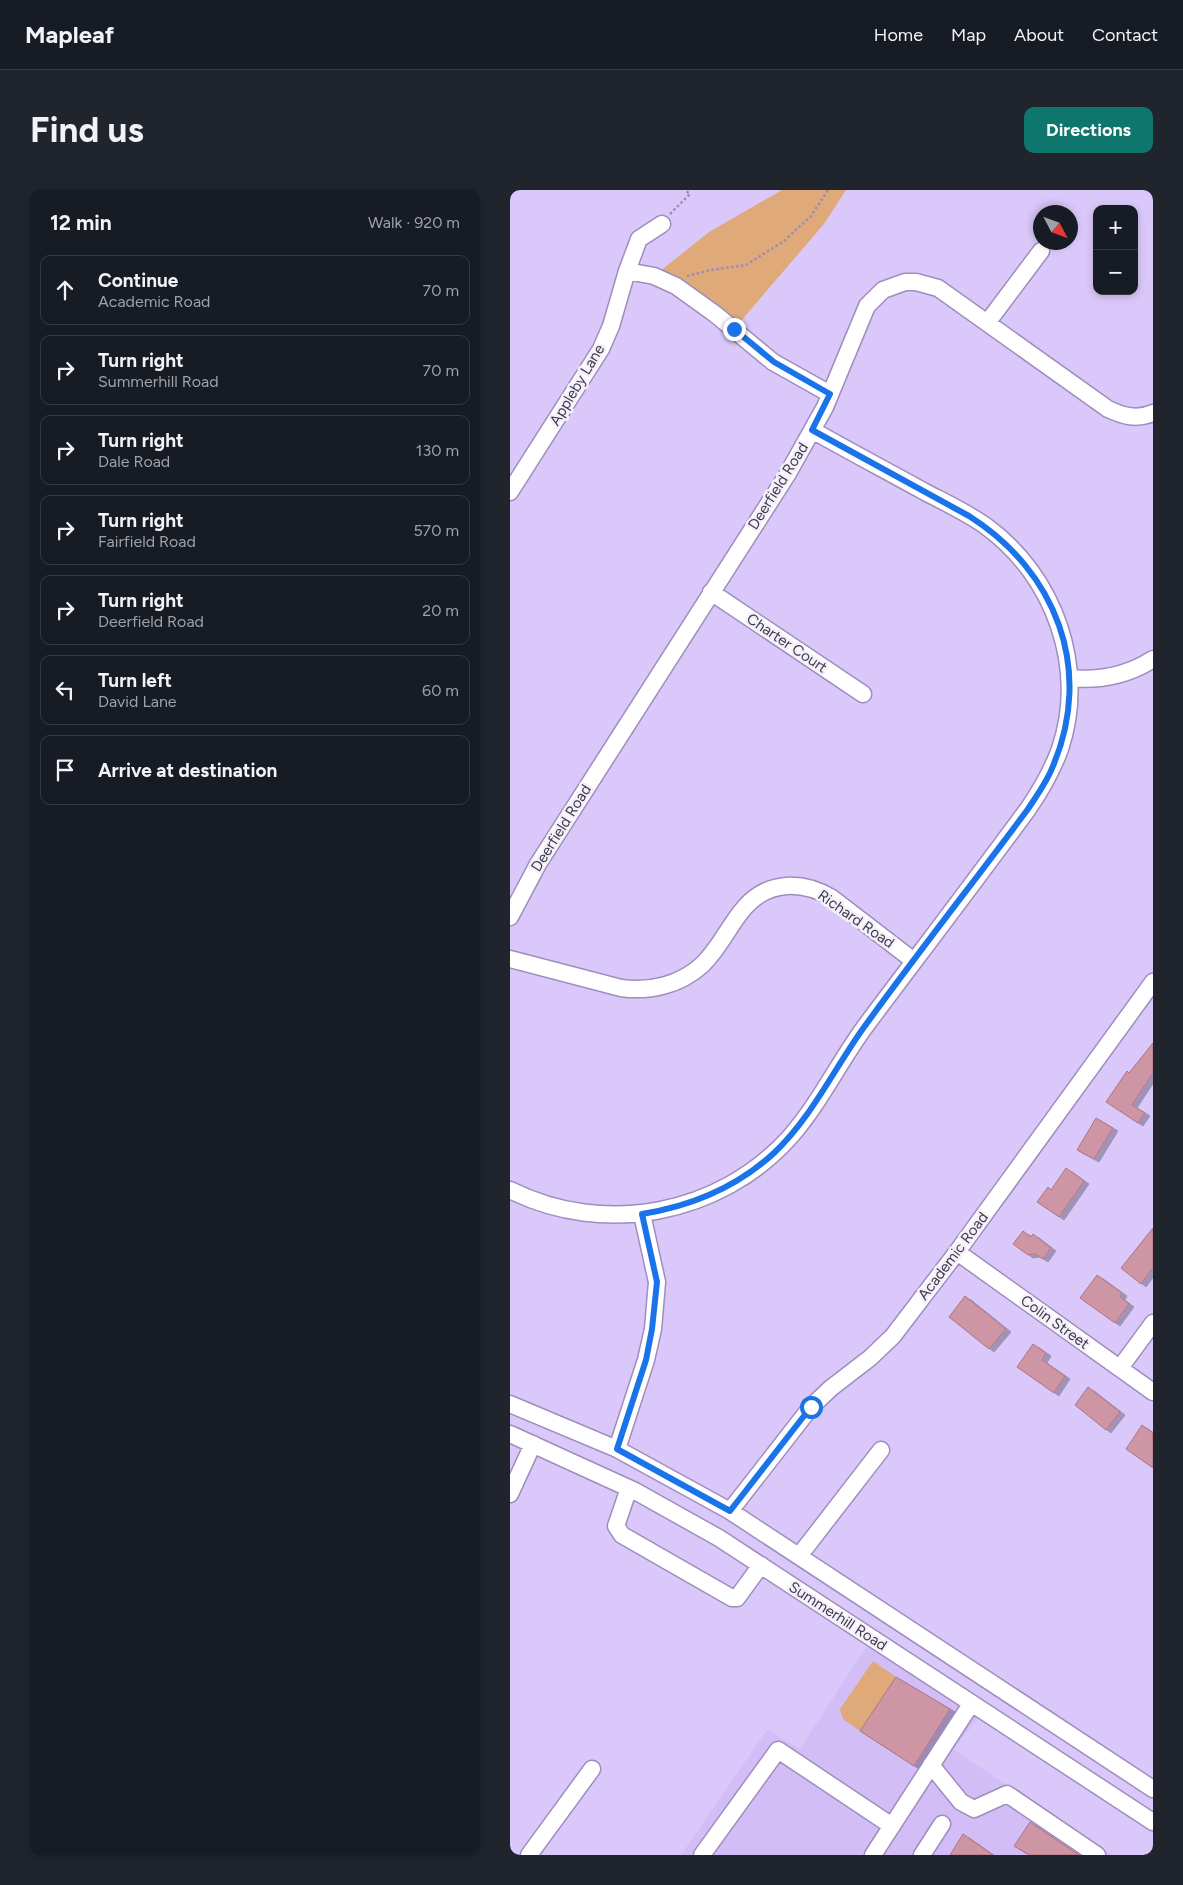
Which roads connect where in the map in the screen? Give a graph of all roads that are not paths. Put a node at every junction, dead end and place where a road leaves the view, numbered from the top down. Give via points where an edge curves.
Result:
1 (662, 224) road end
2 (1041, 251) dead end
3 (627, 271) junction
4 (987, 323) junction
5 (830, 394) junction
6 (1153, 413) edge
7 (812, 430) junction
8 (510, 492) edge
9 (711, 592) junction
10 (1153, 659) edge
11 (1069, 678) junction
12 (863, 694) dead end
13 (510, 917) edge
14 (510, 959) edge
15 (914, 961) junction
16 (1153, 982) edge
17 (510, 1190) edge
18 (642, 1214) junction
19 (957, 1252) junction
20 (1153, 1323) edge
21 (1120, 1368) junction
22 (1153, 1392) edge
23 (510, 1404) edge
24 (510, 1434) edge
25 (533, 1444) junction
26 (617, 1449) junction
27 (881, 1450) dead end
28 (629, 1488) junction
29 (510, 1494) edge
30 (730, 1511) junction
31 (799, 1556) junction
32 (760, 1565) junction
33 (971, 1704) junction
34 (931, 1766) junction
35 (592, 1769) dead end
36 (1153, 1789) edge
37 (1153, 1822) edge
38 (942, 1824) dead end
39 (892, 1826) junction
40 (529, 1855) edge
41 (702, 1855) edge
42 (872, 1855) edge
43 (922, 1855) edge
44 (1097, 1855) edge

1 - 3 street, Appleby Lane via 640,239
2 - 4 street
3 - 5 street via 654,276 676,286 774,362
3 - 8 street, Appleby Lane via 601,349
4 - 5 street, Deerfield Road via 938,288 916,282 894,285 874,297 867,306
4 - 6 street, Deerfield Road via 1108,409 1137,417
5 - 7 street, Deerfield Road
7 - 9 street, Deerfield Road via 787,475
7 - 11 street via 969,516 1003,540 1031,570 1052,606 1065,646
9 - 12 street, Charter Court
9 - 13 street, Deerfield Road via 538,864
10 - 11 street via 1113,676
11 - 15 street via 1065,728 1044,786
14 - 15 street, Richard Road via 621,988 640,990 668,985 700,966 755,897 780,886 794,885 832,898
15 - 18 street via 862,1031 806,1117 774,1153 734,1183 713,1194 666,1210
16 - 19 street, Academic Road
17 - 18 street via 569,1211
18 - 26 street via 657,1282 652,1329 646,1360
19 - 21 street, Colin Street
19 - 30 street, Academic Road via 893,1336 811,1407
20 - 21 street
21 - 22 street, Colin Street
23 - 26 street, Summerhill Road
24 - 25 street, Summerhill Road
25 - 28 street, Summerhill Road
25 - 29 street
26 - 30 street, Summerhill Road
27 - 31 street
28 - 32 street, Summerhill Road via 719,1538
28 - 32 street via 616,1526 622,1535 732,1598 736,1598
30 - 31 street, Summerhill Road
31 - 36 street, Summerhill Road
32 - 33 street, Summerhill Road
33 - 34 street
33 - 37 street, Summerhill Road
34 - 39 street
34 - 44 street via 961,1802 974,1808 1008,1794
35 - 40 street
38 - 43 street
39 - 41 street via 778,1750
39 - 42 street

